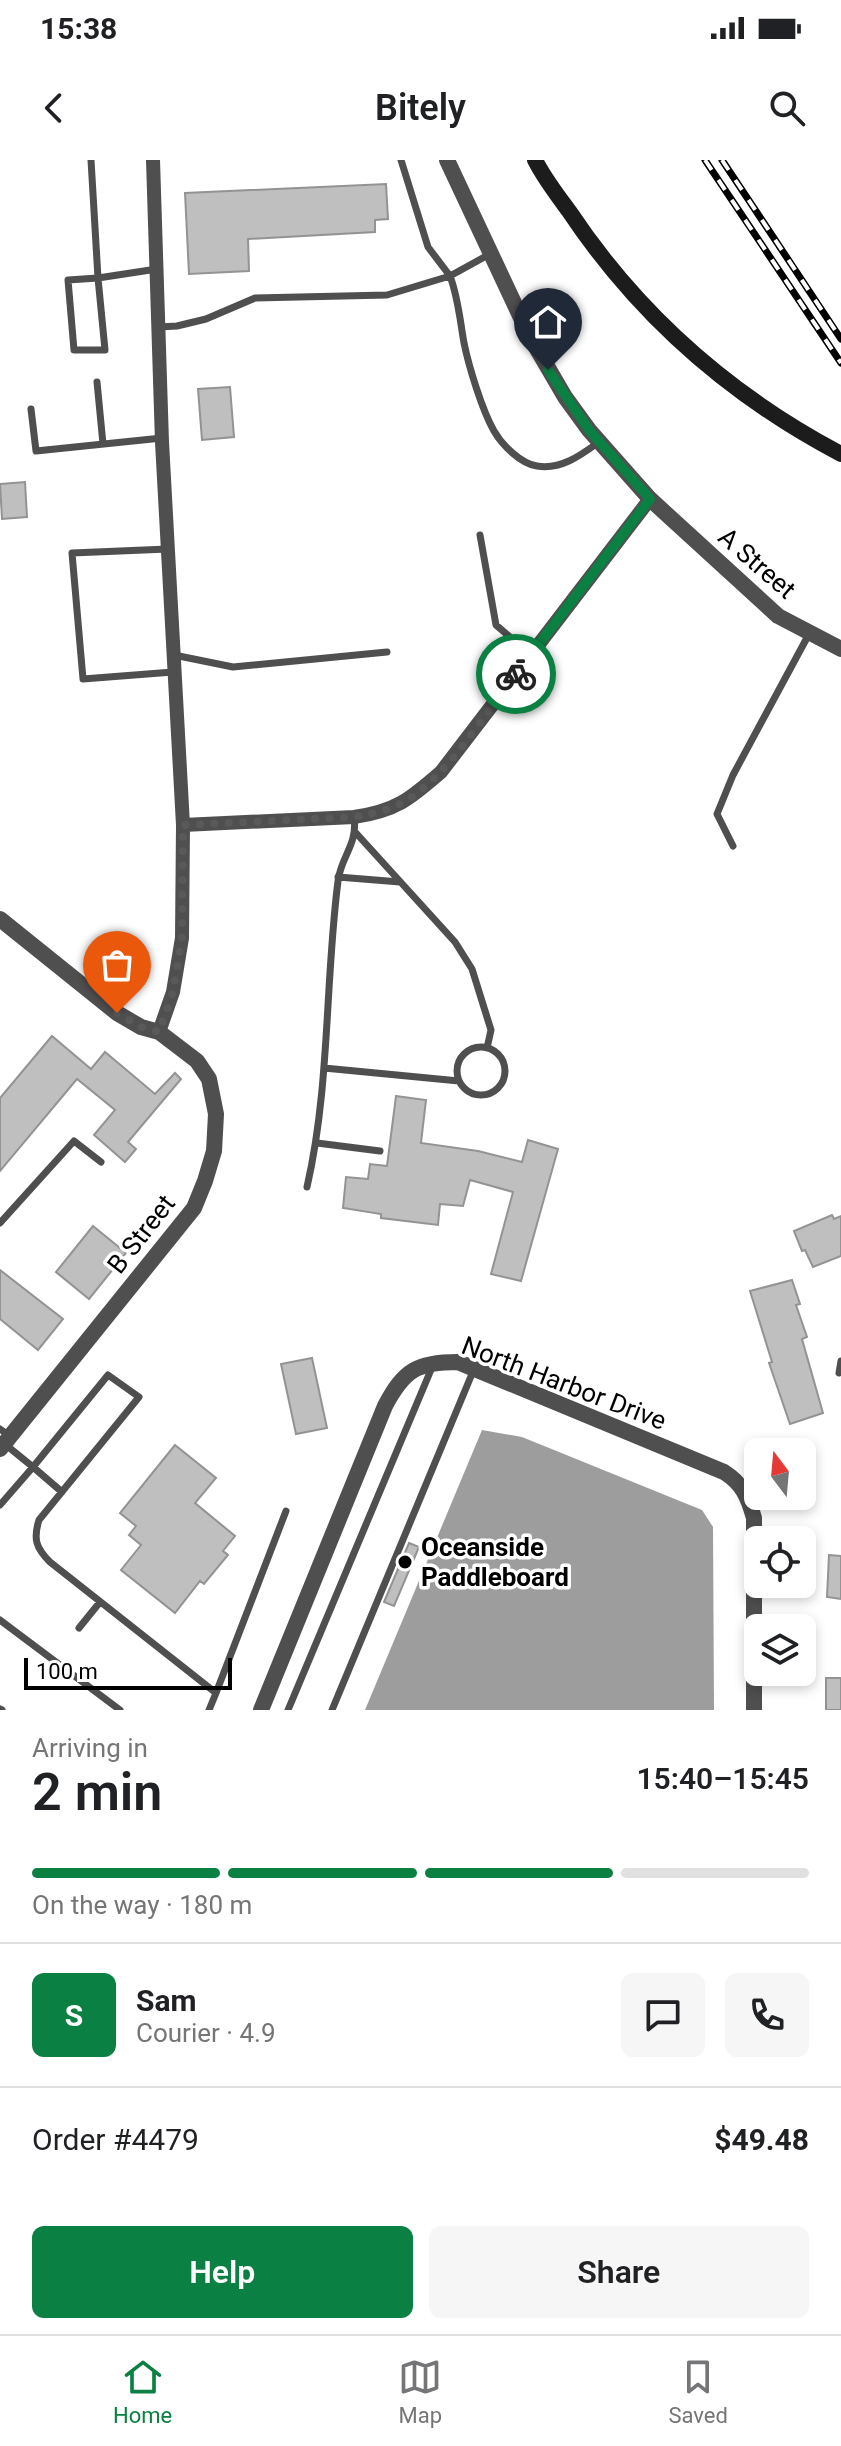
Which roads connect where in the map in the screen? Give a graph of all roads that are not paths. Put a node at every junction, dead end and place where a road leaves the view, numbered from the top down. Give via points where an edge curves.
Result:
1 (91, 160) edge
2 (153, 160) edge
3 (401, 160) edge
4 (447, 160) edge
5 (535, 160) edge
6 (490, 254) junction
7 (157, 269) junction
8 (450, 276) junction
9 (98, 278) junction
10 (159, 327) junction
11 (97, 382) dead end
12 (31, 409) dead end
13 (162, 438) junction
14 (599, 442) junction
15 (103, 444) junction
16 (841, 454) edge
17 (650, 499) junction
18 (480, 535) dead end
19 (168, 549) junction
20 (809, 634) junction
21 (841, 649) edge
22 (387, 652) dead end
23 (174, 655) junction
24 (531, 655) junction
25 (175, 672) junction
26 (354, 817) junction
27 (183, 825) junction
28 (356, 833) junction
29 (733, 846) dead end
30 (338, 877) junction
31 (400, 882) junction
32 (0, 919) edge
33 (159, 1032) junction
34 (487, 1048) junction
35 (324, 1068) junction
36 (459, 1081) junction
37 (317, 1143) junction
38 (380, 1151) dead end
39 (101, 1162) dead end
40 (307, 1187) dead end
41 (0, 1223) edge
42 (841, 1361) edge
43 (434, 1362) junction
44 (474, 1369) junction
45 (839, 1373) edge
46 (3, 1439) edge
47 (33, 1467) junction
48 (62, 1492) junction
49 (0, 1505) edge
50 (286, 1511) dead end
51 (100, 1602) junction
52 (0, 1620) edge
53 (79, 1628) dead end
54 (216, 1693) junction
55 (120, 1710) edge
56 (209, 1710) edge
57 (261, 1710) edge
58 (288, 1710) edge
59 (332, 1710) edge
60 (754, 1710) edge

1 - 9 lane
2 - 7 street
3 - 8 lane via 428,247
4 - 6 street, A Street
5 - 16 main road via 610,267 690,353 776,416
6 - 8 lane
6 - 14 street, A Street via 548,370
7 - 9 lane
7 - 10 street
8 - 10 lane via 387,295 255,298 206,319
8 - 14 lane via 473,373 495,433 521,460 535,466 561,464
9 - 9 lane via 105,350 74,350 68,280
10 - 13 street
11 - 15 lane
12 - 15 lane via 36,451
13 - 15 lane
13 - 19 street
14 - 17 street, A Street
17 - 20 street, A Street via 778,616
17 - 24 street
18 - 24 lane via 496,625
19 - 23 street
19 - 25 lane via 72,553 83,679
20 - 21 street, A Street
20 - 29 lane via 717,814
22 - 23 lane via 233,667
23 - 25 street
24 - 26 street via 441,772 410,799 378,814
25 - 27 street
26 - 27 street
26 - 28 lane
27 - 33 street via 182,938 173,992
28 - 30 lane
28 - 31 lane
30 - 31 lane
30 - 35 lane
31 - 34 lane via 455,942 472,969 491,1030
32 - 33 street, B Street via 117,1013
33 - 46 street, B Street via 197,1061 209,1079 216,1114 214,1151 205,1181 194,1208
34 - 36 lane via 463,1055 457,1067
34 - 36 lane via 504,1063 497,1089 476,1094
35 - 36 lane
35 - 37 lane
37 - 38 lane
37 - 40 lane
39 - 41 lane via 74,1141
42 - 45 lane
43 - 44 street, North Harbor Drive via 458,1362
43 - 57 street, North Harbor Drive via 397,1383 385,1406
43 - 58 lane
44 - 59 lane
44 - 60 street, North Harbor Drive via 724,1472 747,1493 754,1518
46 - 47 lane
47 - 48 lane
47 - 48 lane via 108,1375 139,1397
47 - 49 lane
48 - 51 lane via 39,1520 34,1536 38,1551
50 - 54 lane
51 - 53 lane
51 - 54 lane
52 - 55 lane
54 - 56 lane

